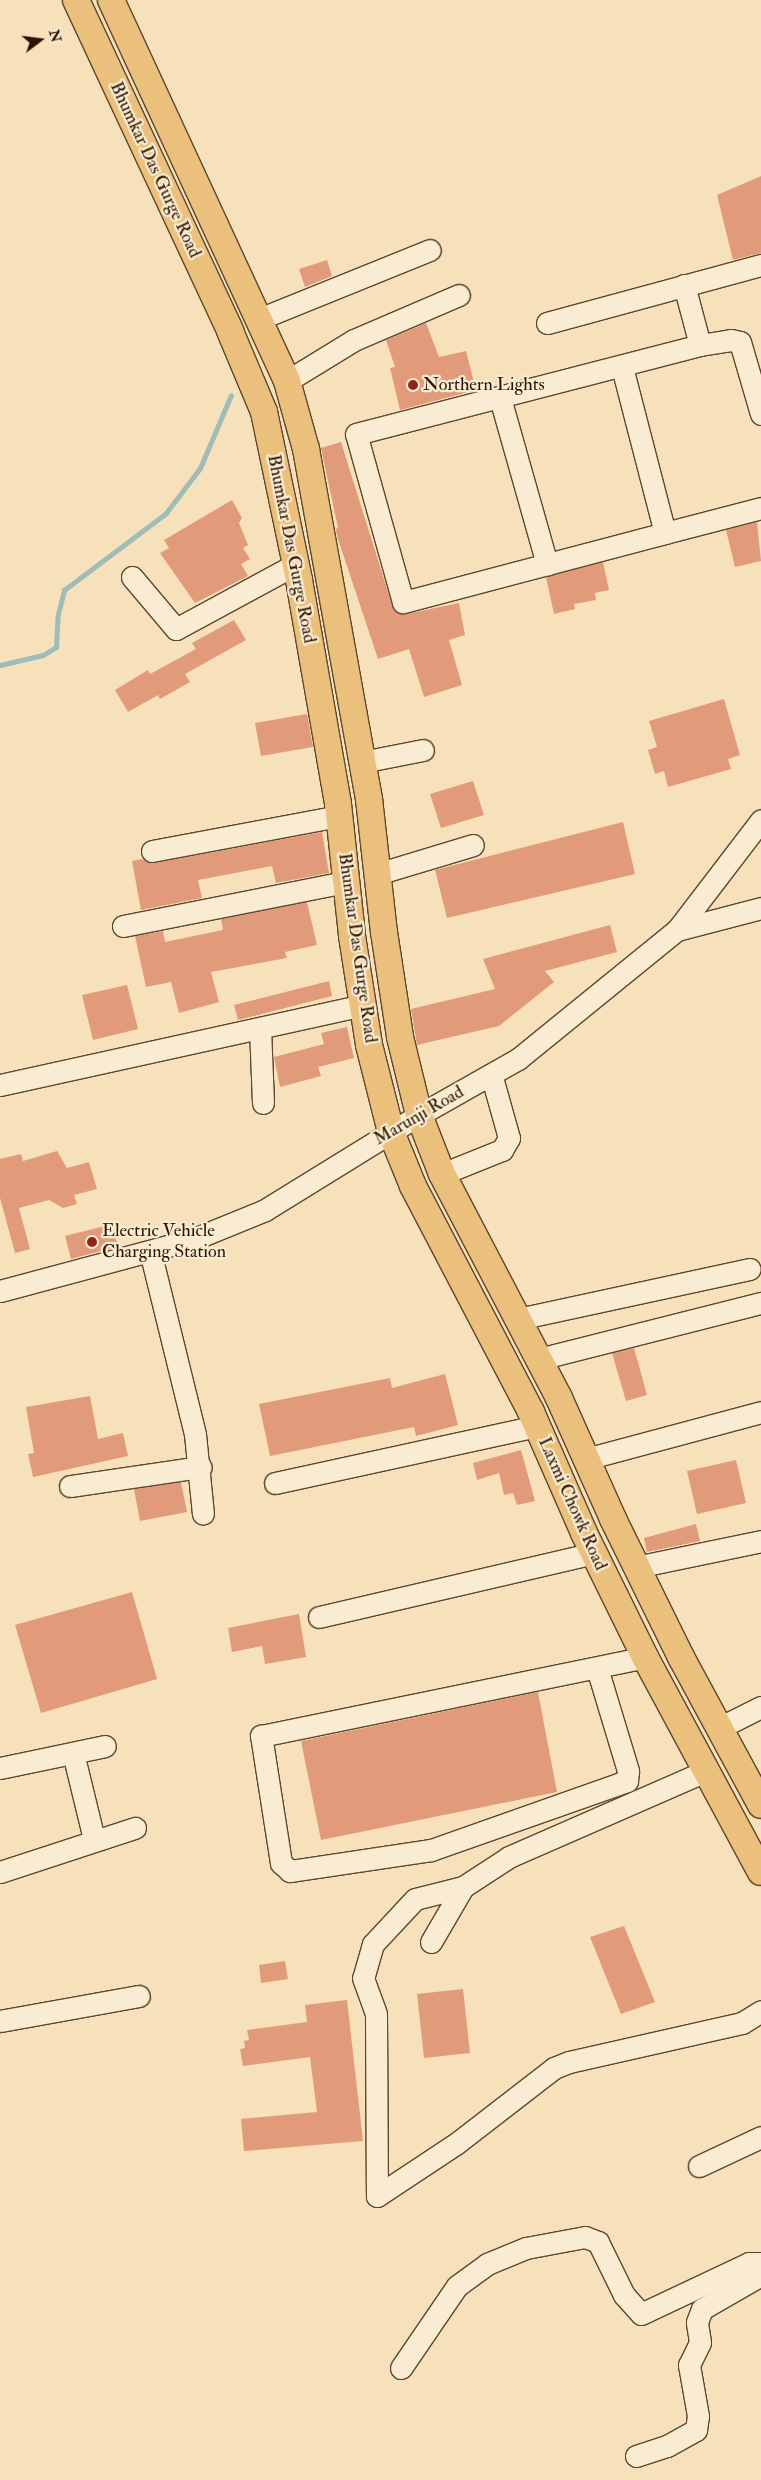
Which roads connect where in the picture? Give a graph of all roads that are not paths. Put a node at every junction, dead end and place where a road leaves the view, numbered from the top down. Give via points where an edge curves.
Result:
1 (76, 0) edge
2 (111, 0) edge
3 (430, 250) dead end
4 (761, 265) edge
5 (684, 285) junction
6 (459, 295) dead end
7 (259, 319) junction
8 (547, 323) dead end
9 (700, 345) junction
10 (622, 367) junction
11 (290, 392) junction
12 (500, 398) junction
13 (264, 412) junction
14 (761, 414) edge
15 (761, 508) edge
16 (665, 533) junction
17 (547, 564) junction
18 (297, 572) junction
19 (329, 575) junction
20 (132, 576) dead end
21 (423, 750) dead end
22 (362, 762) junction
23 (370, 810) junction
24 (339, 816) junction
25 (759, 825) edge
26 (474, 845) dead end
27 (152, 851) dead end
28 (377, 874) junction
29 (346, 882) junction
30 (761, 908) edge
31 (122, 926) dead end
32 (677, 930) junction
33 (363, 1005) junction
34 (260, 1028) junction
35 (491, 1074) junction
36 (0, 1085) edge
37 (264, 1103) dead end
38 (419, 1115) junction
39 (391, 1132) junction
40 (442, 1174) junction
41 (150, 1251) junction
42 (750, 1269) dead end
43 (0, 1291) edge
44 (761, 1303) edge
45 (518, 1319) junction
46 (539, 1359) junction
47 (761, 1412) edge
48 (537, 1426) junction
49 (586, 1459) junction
50 (201, 1466) junction
51 (275, 1483) dead end
52 (70, 1486) dead end
53 (203, 1514) dead end
54 (761, 1541) edge
55 (594, 1554) junction
56 (639, 1573) junction
57 (611, 1588) junction
58 (319, 1617) dead end
59 (645, 1657) junction
60 (597, 1668) junction
61 (761, 1707) edge
62 (719, 1728) junction
63 (105, 1746) dead end
64 (73, 1753) junction
65 (0, 1768) edge
66 (706, 1770) junction
67 (761, 1805) edge
68 (135, 1828) dead end
69 (94, 1839) junction
70 (0, 1872) edge
71 (761, 1872) edge
72 (463, 1887) junction
73 (432, 1942) dead end
74 (139, 1996) dead end
75 (761, 2012) edge
76 (0, 2021) edge
77 (761, 2137) edge
78 (698, 2166) dead end
79 (761, 2262) edge
80 (761, 2275) edge
81 (401, 2368) dead end
82 (636, 2456) dead end

1 - 13 main road, Bhumkar Das Gurge Road via 230,331
2 - 7 main road, Bhumkar Das Gurge Road
3 - 7 street
4 - 5 street
5 - 8 street
5 - 9 street
6 - 11 street via 354,340
7 - 11 main road, Bhumkar Das Gurge Road
9 - 10 street
9 - 14 street via 731,340 740,342
10 - 12 street
10 - 16 street
11 - 13 main road
11 - 19 main road, Bhumkar Das Gurge Road via 306,449
12 - 17 street
12 - 17 street via 356,434 402,602
13 - 18 main road, Bhumkar Das Gurge Road
15 - 16 street
16 - 17 street
18 - 19 main road
18 - 20 street via 176,629
18 - 24 main road, Bhumkar Das Gurge Road
19 - 22 main road, Bhumkar Das Gurge Road
21 - 22 street
22 - 23 main road, Bhumkar Das Gurge Road
23 - 24 main road
23 - 28 main road, Bhumkar Das Gurge Road
24 - 27 street
24 - 29 main road, Bhumkar Das Gurge Road
25 - 32 street, Marunji Road
26 - 28 street
28 - 38 main road, Bhumkar Das Gurge Road via 400,1037
29 - 31 street
29 - 33 main road, Bhumkar Das Gurge Road
30 - 32 street
32 - 35 street, Marunji Road via 587,1006 518,1059
33 - 34 street
33 - 39 main road, Bhumkar Das Gurge Road
34 - 36 street
34 - 37 street
35 - 38 street, Marunji Road
35 - 40 street via 509,1138 502,1150
38 - 39 street, Marunji Road
38 - 40 main road, Laxmi Chowk Road
39 - 41 street, Marunji Road via 265,1210 194,1239
39 - 48 main road, Laxmi Chowk Road via 413,1186
40 - 45 main road, Laxmi Chowk Road
41 - 43 street, Marunji Road
41 - 50 street
42 - 45 street
44 - 46 street
45 - 46 main road, Laxmi Chowk Road
46 - 49 main road, Laxmi Chowk Road
47 - 49 street
48 - 51 street
48 - 55 main road, Laxmi Chowk Road
49 - 56 main road, Laxmi Chowk Road
50 - 52 street
50 - 53 street
54 - 56 street
55 - 57 main road, Laxmi Chowk Road
55 - 58 street
56 - 57 main road
56 - 62 main road, Laxmi Chowk Road
57 - 59 main road, Laxmi Chowk Road
59 - 60 street
59 - 66 main road, Laxmi Chowk Road
60 - 60 street via 261,1736 281,1863 290,1871 432,1850 627,1781 628,1771
61 - 62 street
62 - 67 main road, Laxmi Chowk Road
63 - 64 street
64 - 65 street
64 - 69 street
66 - 71 main road, Laxmi Chowk Road
66 - 72 street via 509,1857
68 - 69 street
69 - 70 street
72 - 73 street
72 - 75 street via 415,1899 373,1944 363,1978 376,2014 377,2196 457,2143 554,2068 742,2023
74 - 76 street
77 - 78 street
79 - 81 street via 749,2263 641,2314 624,2295 598,2242 585,2237 526,2248 487,2264 457,2286
80 - 82 street via 702,2309 697,2322 700,2342 689,2365 698,2416 696,2430 667,2446

